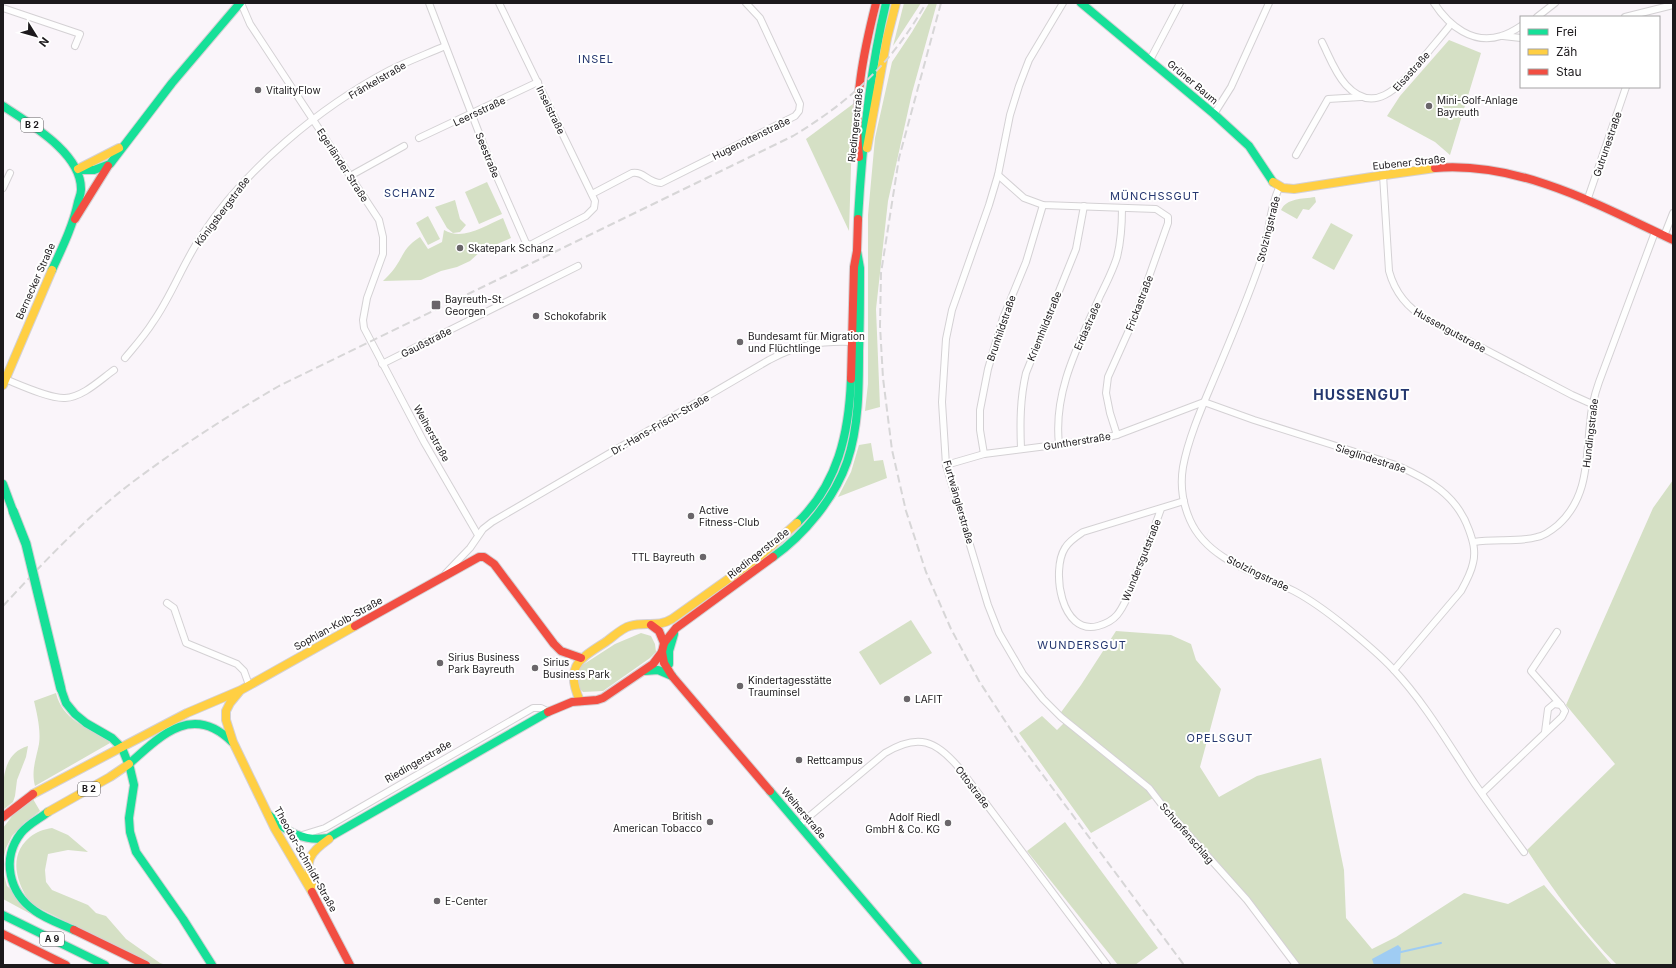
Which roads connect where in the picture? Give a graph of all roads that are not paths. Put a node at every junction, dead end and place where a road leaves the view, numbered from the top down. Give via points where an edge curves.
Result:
1 (240, 3) edge
2 (429, 3) edge
3 (499, 3) edge
4 (746, 3) edge
5 (876, 3) edge
6 (886, 3) edge
7 (896, 3) edge
8 (1063, 3) edge
9 (1081, 3) edge
10 (1180, 3) edge
11 (1269, 3) edge
12 (1434, 3) edge
13 (1555, 3) edge
14 (1673, 5) edge
15 (3, 8) edge
16 (1538, 16) edge
17 (1630, 16) edge
18 (1451, 24) junction
19 (1520, 27) edge
20 (1502, 36) junction
21 (1520, 38) edge
22 (1322, 42) dead end
23 (76, 46) dead end
24 (446, 46) junction
25 (1150, 60) junction
26 (538, 82) junction
27 (1626, 88) edge
28 (1361, 97) junction
29 (3, 106) edge
30 (472, 114) junction
31 (1214, 114) junction
32 (313, 120) junction
33 (419, 138) dead end
34 (122, 146) junction
35 (404, 146) dead end
36 (1296, 155) dead end
37 (110, 164) junction
38 (77, 170) junction
39 (861, 170) junction
40 (10, 173) dead end
41 (998, 175) junction
42 (1383, 175) junction
43 (350, 176) junction
44 (3, 188) edge
45 (1279, 188) junction
46 (592, 194) junction
47 (1587, 201) junction
48 (1043, 205) junction
49 (1084, 206) junction
50 (1122, 208) junction
51 (1673, 213) edge
52 (74, 220) junction
53 (1659, 234) junction
54 (1673, 240) edge
55 (857, 251) junction
56 (578, 266) dead end
57 (370, 341) joint
58 (852, 342) junction
59 (125, 358) dead end
60 (382, 364) junction
61 (114, 370) dead end
62 (4, 382) edge
63 (1204, 402) junction
64 (1592, 404) junction
65 (1118, 435) junction
66 (1059, 444) junction
67 (1021, 449) junction
68 (984, 454) junction
69 (946, 465) junction
70 (3, 484) edge
71 (1184, 501) junction
72 (1161, 509) junction
73 (478, 535) junction
74 (1474, 542) junction
75 (739, 571) junction
76 (438, 580) junction
77 (729, 590) junction
78 (167, 603) dead end
79 (651, 625) junction
80 (676, 628) junction
81 (1557, 632) dead end
82 (663, 648) junction
83 (581, 658) junction
84 (1394, 670) junction
85 (642, 672) junction
86 (672, 676) junction
87 (245, 687) junction
88 (580, 701) junction
89 (1561, 705) junction
90 (549, 712) junction
91 (1061, 717) joint
92 (1545, 732) junction
93 (232, 742) junction
94 (122, 747) junction
95 (129, 764) junction
96 (1482, 793) junction
97 (269, 815) junction
98 (3, 817) edge
99 (799, 825) junction
100 (334, 835) junction
101 (297, 836) junction
102 (1524, 852) dead end
103 (318, 902) junction
104 (3, 915) edge
105 (3, 934) edge
106 (66, 965) edge
107 (105, 965) edge
108 (146, 965) edge
109 (212, 965) edge
110 (350, 965) edge
111 (918, 965) edge
112 (1107, 965) edge
113 (1296, 965) edge

1 - 32 street, Egerländer Straße via 250,24
1 - 34 main road
2 - 24 street, Seestraße
3 - 26 street, Inselstraße
4 - 46 street, Hugenottenstraße via 760,18 800,104 795,116 661,183 653,182 637,172
5 - 39 main road via 859,93 856,129
6 - 39 main road, Riedingerstraße via 867,102
7 - 39 main road
8 - 41 street, Furtwänglerstraße via 1029,60 1019,86 1010,115
9 - 25 main road, Grüner Baum
10 - 25 street
11 - 31 street via 1231,87
12 - 18 street
13 - 16 street
14 - 17 street
15 - 23 street via 80,34
18 - 20 street via 1474,37 1488,39
18 - 28 street, Elsastraße via 1391,93 1370,99
19 - 20 street
20 - 21 street
22 - 28 street via 1345,84
24 - 30 street, Seestraße
24 - 32 street, Fränkelstraße via 365,84
25 - 31 main road, Grüner Baum
26 - 30 street, Leersstraße
26 - 46 street, Inselstraße
27 - 47 street, Gutrunestraße
28 - 36 street, Elsastraße via 1328,99
29 - 38 main road, B 2 via 59,147
30 - 33 street, Leersstraße
30 - 46 street, Seestraße via 526,243 530,245 586,216 594,208
31 - 45 main road, Grüner Baum via 1249,146
32 - 43 street, Egerländer Straße
32 - 59 street, Königsbergstraße via 254,170 229,199 202,234 154,322
34 - 37 main road
34 - 38 main road
35 - 43 street
37 - 38 main road via 99,170
37 - 52 main road
38 - 52 main road, Bernecker Straße / B 2 via 81,190
39 - 55 main road, Riedingerstraße
40 - 44 street
41 - 48 street via 1024,198
41 - 69 street, Furtwänglerstraße via 990,205 952,310 946,338 942,402
42 - 45 main road, Eubener Straße via 1297,190
42 - 47 main road, Eubener Straße via 1427,169 1470,168 1537,181
42 - 64 street, Hussengutstraße via 1389,270 1392,284 1406,305 1427,319
43 - 57 street, Egerländer Straße via 379,220 383,237 383,254 367,298 363,320
45 - 63 street, Stolzingstraße via 1272,205 1264,253
47 - 53 main road, Eubener Straße
48 - 49 street
48 - 68 street, Brunhildstraße via 1026,262 1003,318 988,369 980,410
49 - 50 street
49 - 67 street, Kriemhildstraße via 1076,249 1026,373 1020,410
50 - 65 street, Frickastraße via 1156,209 1168,217 1168,223 1134,319 1108,377 1106,393
50 - 66 street, Erdastraße via 1117,258 1064,385 1058,413
51 - 53 street, Hundingstraße
52 - 62 main road, Bernecker Straße / B 2
53 - 54 main road, Eubener Straße
53 - 64 street, Hundingstraße
55 - 58 main road, Riedingerstraße via 854,267
55 - 77 main road, Riedingerstraße via 860,268 859,388 853,441 847,462 838,484 810,523 787,547
56 - 60 street, Gaußstraße
57 - 60 street, Weiherstraße
58 - 73 street, Dr.-Hans-Frisch-Straße via 807,344 769,360 498,518
58 - 75 main road, Riedingerstraße via 848,413 842,446 830,479 810,508 790,530
60 - 73 street, Weiherstraße
61 - 62 street via 88,389 66,398
63 - 65 street, Guntherstraße
63 - 71 street, Stolzingstraße via 1186,453 1182,484
63 - 74 street, Sieglindestraße via 1394,464 1417,474 1438,486 1453,500
64 - 74 street, Hundingstraße via 1583,487 1569,514 1540,537
65 - 66 street, Guntherstraße
66 - 67 street, Guntherstraße
67 - 68 street, Guntherstraße
68 - 69 street, Guntherstraße
69 - 91 street, Furtwänglerstraße via 988,605 1000,633 1023,674
70 - 94 main road, bridge via 26,544 63,698 73,713 110,735
71 - 72 street, Wundersgutstraße
71 - 84 street, Stolzingstraße via 1189,519 1205,543 1231,561 1313,602 1368,645
72 - 72 street, Wundersgutstraße via 1084,532 1066,546 1061,555 1059,568 1062,601 1072,619 1087,627 1094,627 1116,616 1126,600
73 - 76 street via 458,562
74 - 84 street, Sieglindestraße via 1473,562 1461,591
75 - 77 main road
75 - 79 main road, Riedingerstraße via 672,619 663,624
76 - 83 main road via 478,557 484,557 494,564 554,644 562,651
76 - 87 main road, Sophian-Kolb-Straße
77 - 80 main road, Riedingerstraße
78 - 87 street via 174,608 186,642 237,664 244,671
79 - 82 main road, Weiherstraße via 658,631
79 - 83 main road, Riedingerstraße via 629,626
80 - 82 main road, Riedingerstraße
80 - 86 main road via 668,651
81 - 89 street via 1531,671
82 - 85 main road, Riedingerstraße via 659,658
82 - 86 main road, Weiherstraße via 664,664
83 - 88 main road via 576,664 572,678
84 - 96 street, Stolzingstraße via 1423,706
85 - 86 main road via 658,670
85 - 88 main road, Riedingerstraße via 603,698
86 - 99 main road, Weiherstraße
87 - 93 main road via 226,711
87 - 94 main road, Sophian-Kolb-Straße via 187,713
88 - 90 main road, Riedingerstraße
89 - 92 street via 1564,708 1563,715
89 - 92 street via 1554,704 1548,709
90 - 100 main road, Riedingerstraße
90 - 101 street, Riedingerstraße via 533,708 325,828
91 - 113 street, Schupfenschlag via 1149,788 1247,900
92 - 96 street
93 - 95 main road via 211,726 194,723 182,725 161,735
93 - 97 main road, Theodor-Schmidt-Straße
94 - 95 main road
94 - 98 main road, B 2 via 34,794
95 - 108 main road, B 2 via 48,812 22,832 11,849 8,872 16,894 36,912
95 - 109 main road via 134,788 129,819 131,841 139,858
96 - 102 street, Stolzingstraße
97 - 101 main road, Riedingerstraße via 278,825
97 - 103 main road, Theodor-Schmidt-Straße
99 - 111 main road, Weiherstraße
99 - 112 street, Ottostraße via 885,753 914,741 932,745 960,769
100 - 101 main road, Riedingerstraße via 314,840
100 - 103 main road via 316,848 308,861 308,875
103 - 110 main road, Theodor-Schmidt-Straße
104 - 107 main road, A 9
105 - 106 main road, A 9

